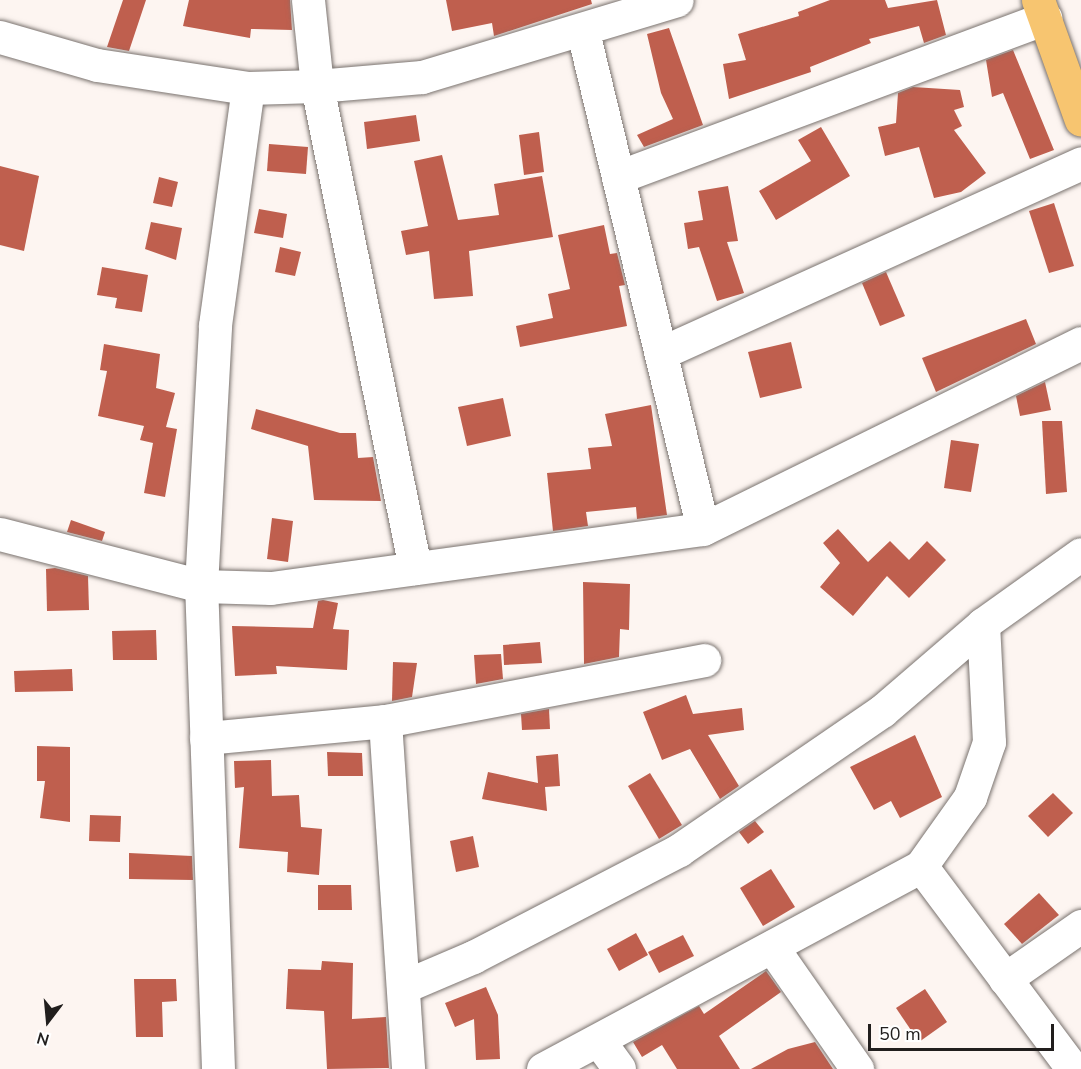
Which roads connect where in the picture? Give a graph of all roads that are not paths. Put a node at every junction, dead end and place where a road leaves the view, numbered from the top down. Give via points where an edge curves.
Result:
1 (308, 0) edge
2 (677, 0) edge
3 (1042, 9) edge
4 (583, 32) junction
5 (0, 37) edge
6 (317, 86) junction
7 (248, 88) junction
8 (1081, 120) edge
9 (1081, 163) edge
10 (618, 177) junction
11 (1081, 343) edge
12 (660, 353) junction
13 (703, 529) junction
14 (0, 534) edge
15 (1081, 555) edge
16 (415, 568) junction
17 (201, 586) junction
18 (983, 624) junction
19 (704, 660) dead end
20 (385, 721) junction
21 (206, 738) junction
22 (921, 866) junction
23 (1081, 926) edge
24 (772, 947) junction
25 (1005, 979) junction
26 (405, 986) junction
27 (599, 1041) junction
28 (218, 1069) edge
29 (408, 1069) edge
30 (543, 1069) edge
31 (619, 1069) edge
32 (857, 1069) edge
33 (1073, 1069) edge

1 - 6 street
2 - 4 street
3 - 8 main road
3 - 10 street
4 - 6 street via 422,77
4 - 10 street
5 - 7 street via 97,65
6 - 7 street
6 - 16 street
7 - 17 street via 215,325
9 - 12 street
10 - 12 street
11 - 13 street
12 - 13 street
13 - 16 street
14 - 17 street
15 - 18 street
16 - 17 street via 271,588
17 - 21 street
18 - 22 street via 989,742 970,797
18 - 26 street via 882,711 679,850 473,957
19 - 20 street
20 - 21 street
20 - 26 street
21 - 28 street
22 - 24 street
22 - 25 street
23 - 25 street
24 - 27 street
24 - 32 street
25 - 33 street
26 - 29 street
27 - 30 street
27 - 31 street

